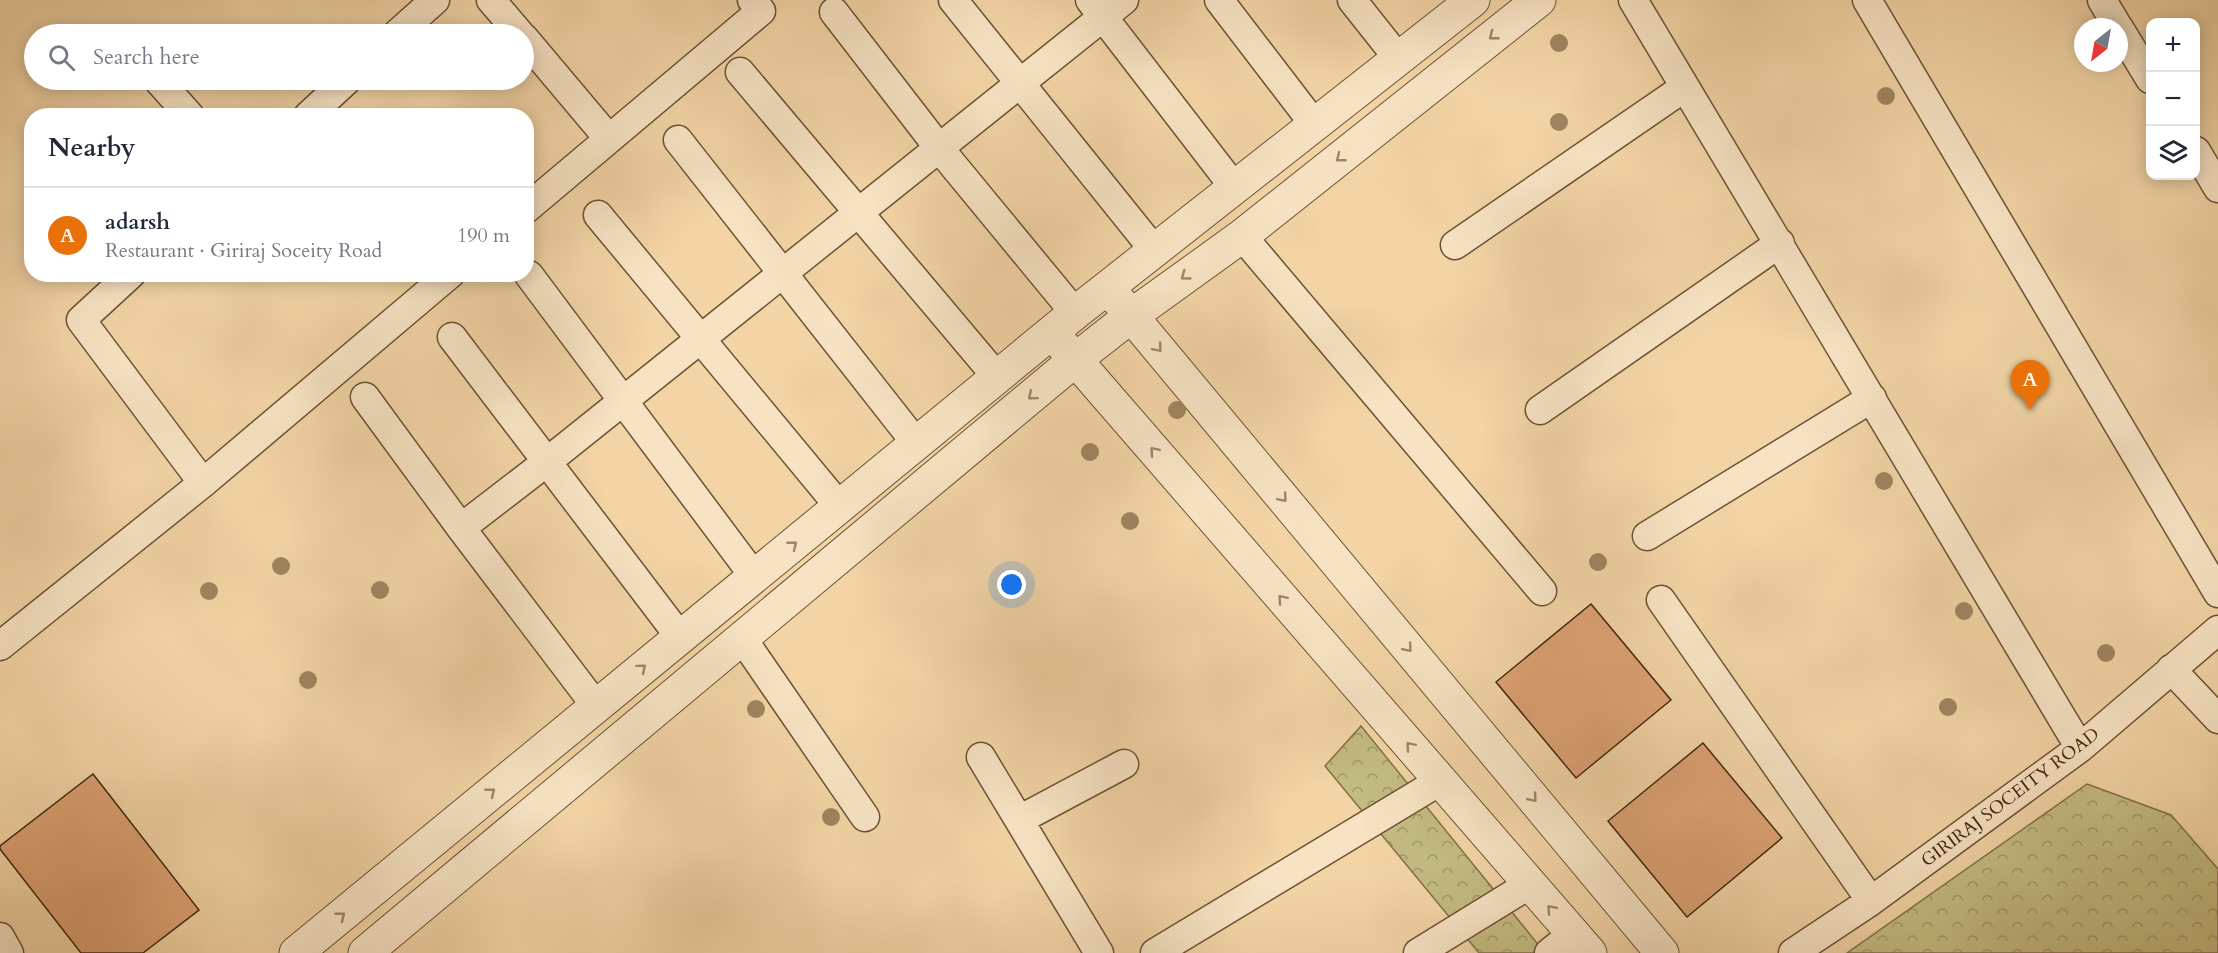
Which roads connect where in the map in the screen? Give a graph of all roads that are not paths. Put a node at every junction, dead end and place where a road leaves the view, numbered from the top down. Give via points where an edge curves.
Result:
1 (435, 0) edge
2 (491, 0) edge
3 (953, 0) edge
4 (1219, 0) edge
5 (1352, 0) edge
6 (1473, 0) edge
7 (1539, 0) edge
8 (1634, 0) edge
9 (1867, 0) edge
10 (2102, 0) edge
11 (763, 4) edge
12 (1106, 6) edge
13 (834, 12) dead end
14 (2113, 18) edge
15 (408, 24) edge
16 (511, 24) edge
17 (2128, 42) edge
18 (534, 50) edge
19 (1398, 58) junction
20 (740, 72) dead end
21 (2147, 72) edge
22 (1019, 84) junction
23 (1685, 87) junction
24 (167, 90) edge
25 (336, 90) edge
26 (183, 108) edge
27 (317, 108) edge
28 (1314, 124) junction
29 (609, 139) junction
30 (678, 140) dead end
31 (939, 148) junction
32 (2200, 158) edge
33 (1234, 187) junction
34 (2218, 188) edge
35 (534, 202) edge
36 (860, 212) junction
37 (598, 215) dead end
38 (1242, 236) junction
39 (1780, 243) junction
40 (1455, 245) dead end
41 (1154, 250) junction
42 (784, 272) junction
43 (534, 280) edge
44 (123, 282) edge
45 (441, 282) edge
46 (1107, 288) junction
47 (1131, 315) junction
48 (1063, 322) junction
49 (453, 337) dead end
50 (701, 339) junction
51 (1075, 360) junction
52 (997, 377) junction
53 (365, 397) dead end
54 (1872, 398) junction
55 (624, 401) junction
56 (1540, 410) dead end
57 (916, 443) junction
58 (548, 462) junction
59 (203, 483) junction
60 (839, 506) junction
61 (460, 528) junction
62 (1647, 536) dead end
63 (754, 576) junction
64 (1542, 591) dead end
65 (2218, 593) edge
66 (1661, 600) dead end
67 (2218, 630) edge
68 (680, 637) junction
69 (742, 638) junction
70 (0, 645) edge
71 (2171, 669) junction
72 (596, 706) junction
73 (2218, 718) edge
74 (2080, 748) junction
75 (981, 757) dead end
76 (1124, 764) dead end
77 (1440, 781) junction
78 (865, 817) dead end
79 (1019, 820) junction
80 (1530, 884) junction
81 (1871, 901) junction
82 (0, 937) edge
83 (1571, 947) edge
84 (9, 953) edge
85 (296, 953) edge
86 (365, 953) edge
87 (1099, 953) edge
88 (1155, 953) edge
89 (1418, 953) edge
90 (1662, 953) edge
91 (1793, 953) edge

1 - 15 street
2 - 16 street
3 - 22 street
4 - 28 street
5 - 19 street
6 - 19 street
7 -> 38 street
8 - 23 street
9 - 65 street
10 - 14 street
11 - 29 street
12 - 22 street
12 - 33 street
13 - 31 street
17 - 21 street
18 - 29 street
19 - 28 street
20 - 36 street
22 - 31 street
22 - 41 street
23 - 39 street
23 - 40 street
24 - 26 street
25 - 27 street
28 - 33 street
29 - 35 street
30 - 42 street
31 - 36 street
31 - 48 street
32 - 34 street
33 - 41 street
36 - 42 street
36 - 52 street
37 - 50 street
38 -> 47 street
38 - 64 street
39 - 54 street
39 - 56 street
41 - 46 street
42 - 50 street
42 - 57 street
43 - 55 street
44 - 59 street via 81,320
45 - 59 street
46 - 47 street
46 - 48 street
47 - 51 street
47 -> 90 street
48 - 51 street
48 - 52 street
49 - 58 street
50 - 55 street
50 - 60 street
51 -> 69 street
77 -> 51 street
52 - 57 street
53 - 61 street
54 - 62 street
54 - 74 street
55 - 58 street
55 - 63 street
57 - 60 street
58 - 61 street
58 - 68 street
59 - 70 street
63 -> 60 street
61 - 72 street
63 - 68 street
66 - 81 street
67 - 71 street, GIRIRAJ SOCEITY ROAD
72 -> 68 street
69 - 78 street
69 - 86 street
71 - 73 street
71 - 74 street, GIRIRAJ SOCEITY ROAD
85 -> 72 street
74 - 81 street, GIRIRAJ SOCEITY ROAD
75 - 79 street
76 - 79 street
77 - 80 street
77 - 88 street
79 - 87 street
83 -> 80 street
80 - 89 street
81 - 91 street, GIRIRAJ SOCEITY ROAD
82 - 84 street

